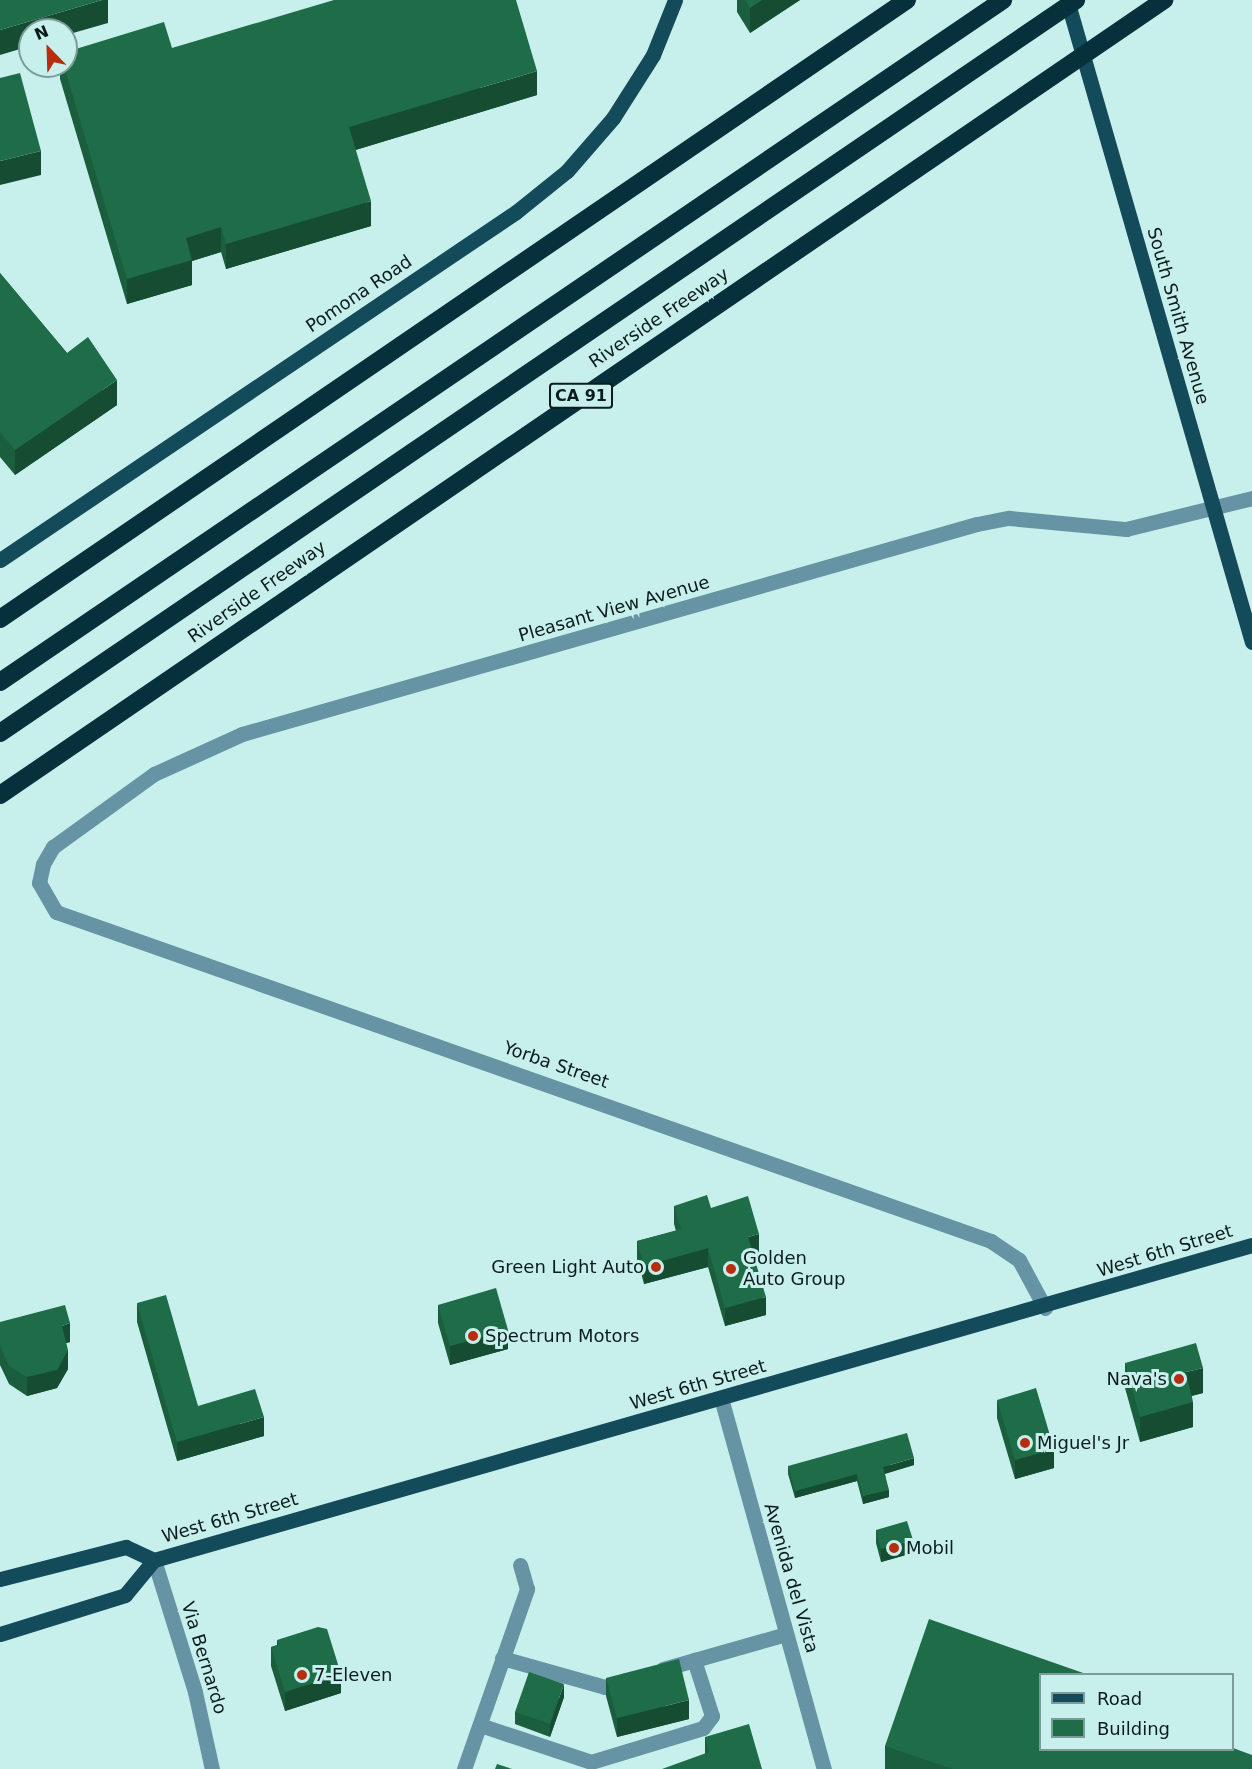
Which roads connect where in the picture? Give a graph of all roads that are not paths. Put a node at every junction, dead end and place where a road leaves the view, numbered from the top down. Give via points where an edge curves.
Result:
1 (675, 0) edge
2 (906, 0) edge
3 (1003, 0) edge
4 (1067, 0) edge
5 (1076, 0) edge
6 (1164, 0) edge
7 (1252, 498) edge
8 (1212, 509) junction
9 (0, 560) edge
10 (0, 619) edge
11 (1252, 642) edge
12 (0, 682) edge
13 (0, 733) edge
14 (0, 795) edge
15 (39, 883) joint
16 (1252, 1245) edge
17 (1045, 1308) junction
18 (721, 1398) junction
19 (154, 1560) junction
20 (520, 1565) dead end
21 (0, 1579) edge
22 (0, 1634) edge
23 (786, 1634) junction
24 (502, 1658) junction
25 (694, 1660) junction
26 (480, 1725) junction
27 (212, 1769) edge
28 (464, 1769) edge
29 (824, 1769) edge

1 - 9 main road, Pomona Road via 653,55 625,100 567,171 516,212
2 - 10 highway
3 - 12 highway
4 - 8 main road, South Smith Avenue
5 - 13 highway
6 - 14 highway, Riverside Freeway / CA 91
7 - 8 street, Pleasant View Avenue
8 - 11 main road, South Smith Avenue
8 - 15 street, Pleasant View Avenue via 1126,529 1009,518 977,524 216,742 154,774 53,847
15 - 17 street, Yorba Street via 56,912 97,928 991,1241 1019,1260
16 - 17 main road, West 6th Street
17 - 18 main road, West 6th Street
18 - 19 main road, West 6th Street
18 - 23 street, Avenida del Vista
19 - 21 main road, West 6th Street via 126,1546
19 - 22 main road, West 6th Street via 125,1594
19 - 27 street, Via Bernardo via 195,1692
20 - 24 street via 527,1589
23 - 25 street
23 - 29 street, Avenida del Vista
24 - 25 street via 605,1687
24 - 26 street
25 - 26 street via 712,1716 703,1728 591,1762
26 - 28 street

